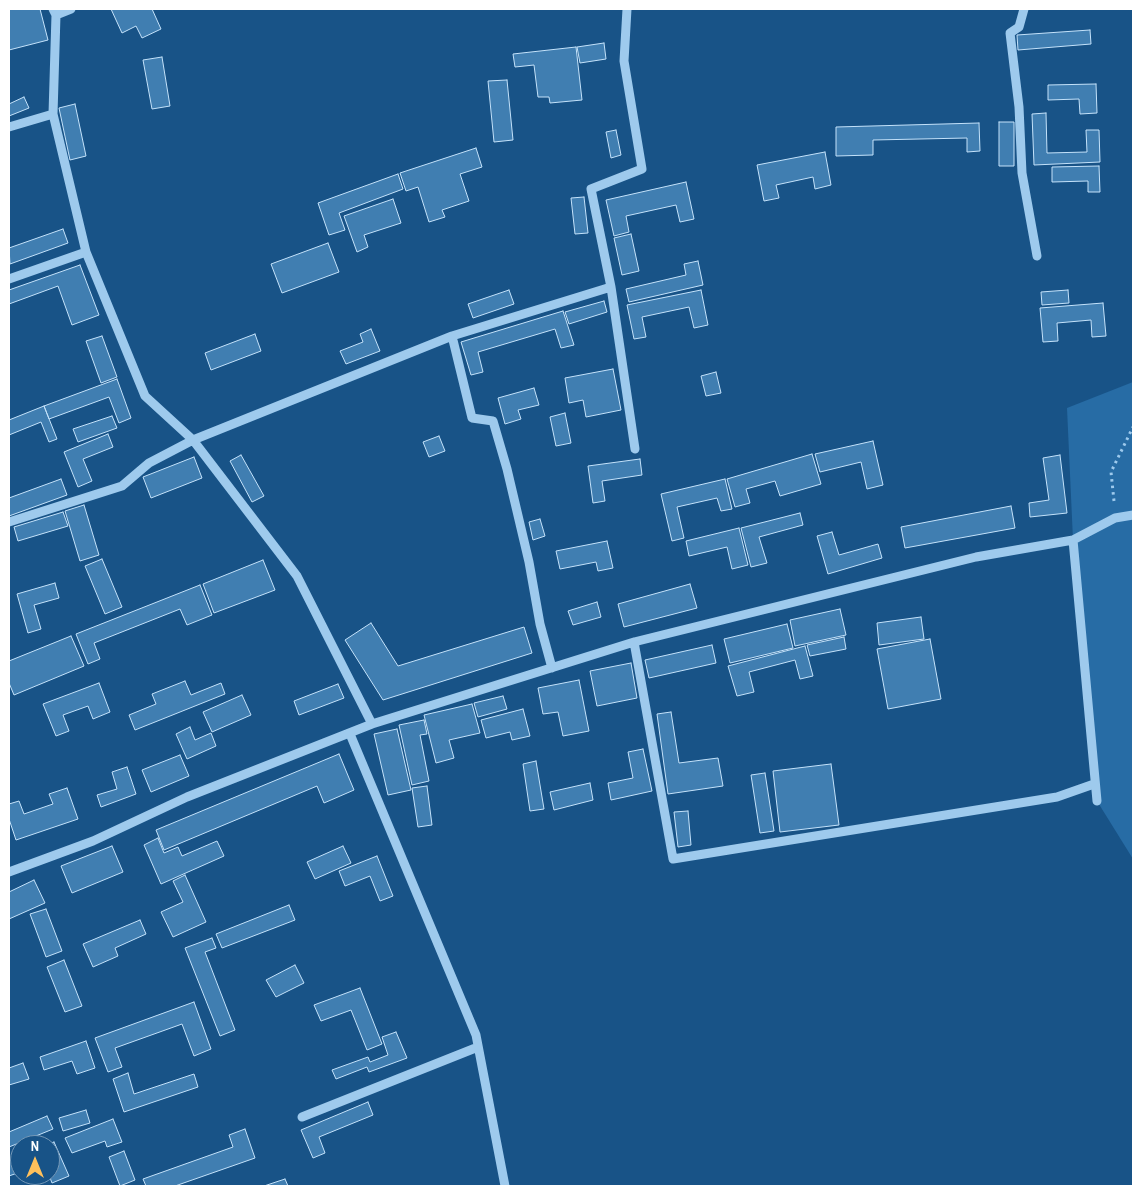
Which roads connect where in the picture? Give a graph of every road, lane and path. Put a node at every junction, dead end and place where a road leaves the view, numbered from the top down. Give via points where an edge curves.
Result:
1 (71, 9) edge
2 (627, 9) edge
3 (1024, 9) edge
4 (54, 12) edge
5 (53, 114) junction
6 (9, 127) edge
7 (86, 252) junction
8 (1037, 256) dead end
9 (9, 279) edge
10 (611, 287) junction
11 (452, 336) junction
12 (1133, 427) edge
13 (193, 440) junction
14 (636, 449) dead end
15 (1133, 515) edge
16 (1115, 518) junction
17 (9, 522) edge
18 (1073, 540) junction
19 (634, 642) junction
20 (552, 668) junction
21 (372, 724) junction
22 (350, 734) junction
23 (1094, 784) junction
24 (1096, 800) dead end
25 (9, 872) edge
26 (478, 1047) junction
27 (302, 1117) dead end
28 (504, 1186) edge

1 - 4 street
2 - 10 street via 624,61 642,169 591,189
3 - 8 street via 1019,27 1010,33 1019,107 1022,173
4 - 5 street
5 - 6 street
5 - 7 street
7 - 9 street
7 - 13 street via 145,396
10 - 11 street
10 - 14 street
11 - 13 street
11 - 20 street via 472,418 493,421
12 - 16 path via 1111,472
13 - 17 street via 149,463 122,486
13 - 21 street via 297,576
15 - 16 street
16 - 18 street
18 - 19 street via 976,557
18 - 23 street
19 - 20 street
19 - 23 street via 672,860 1057,797
20 - 21 street
21 - 22 street
22 - 25 street via 187,797 93,841
22 - 26 street via 476,1035
23 - 24 street
26 - 27 street
26 - 28 street

